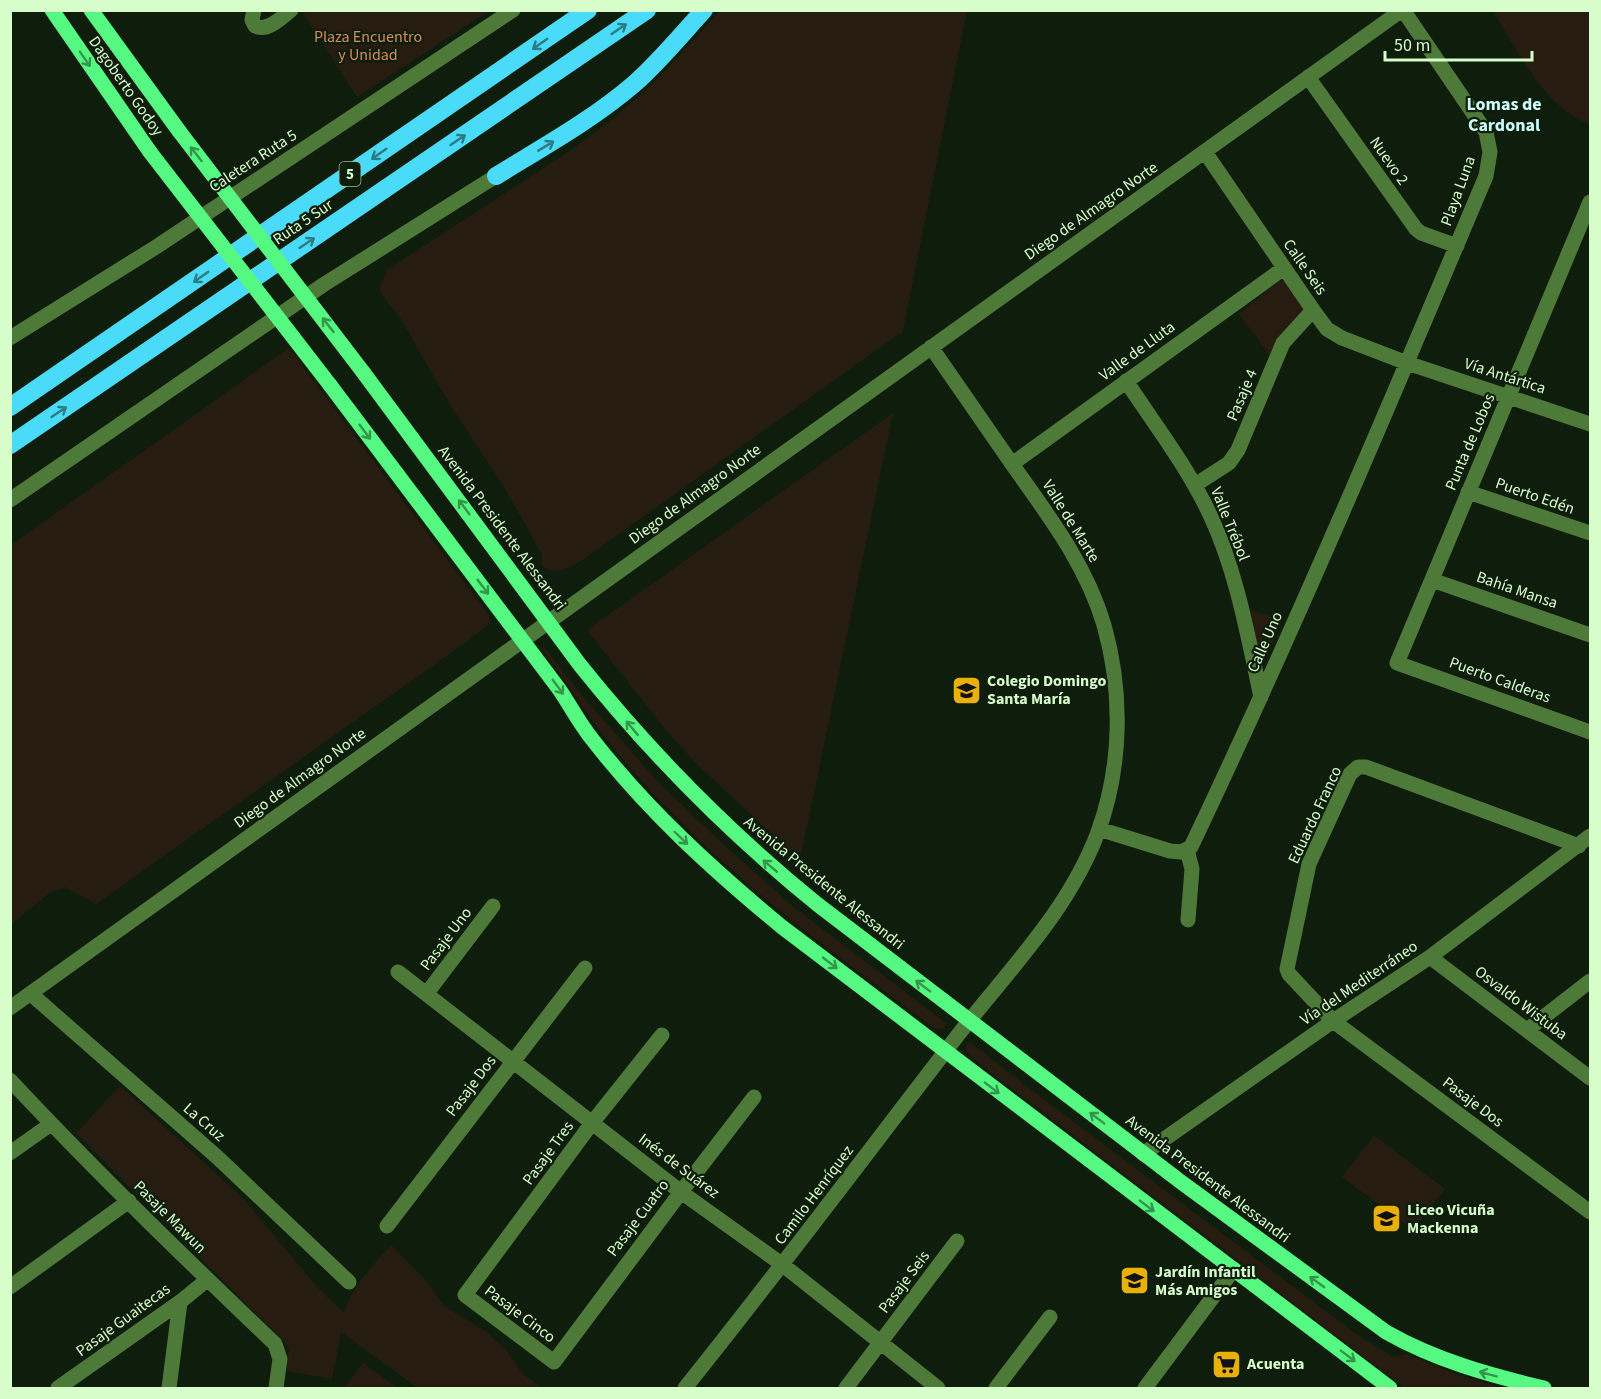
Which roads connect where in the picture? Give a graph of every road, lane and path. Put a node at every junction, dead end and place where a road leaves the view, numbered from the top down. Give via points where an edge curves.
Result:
1 (52, 10) edge
2 (91, 10) edge
3 (254, 10) edge
4 (291, 10) edge
5 (513, 10) edge
6 (588, 10) edge
7 (647, 10) edge
8 (704, 10) edge
9 (1403, 10) edge
10 (1308, 77) junction
11 (179, 131) joint
12 (1205, 152) junction
13 (496, 176) joint
14 (1590, 202) edge
15 (1457, 246) junction
16 (1284, 268) junction
17 (1313, 310) junction
18 (10, 338) edge
19 (931, 347) junction
20 (1407, 363) junction
21 (1126, 381) junction
22 (1509, 396) junction
23 (10, 407) edge
24 (1590, 424) edge
25 (10, 445) edge
26 (1012, 464) junction
27 (1195, 485) junction
28 (1468, 492) junction
29 (10, 500) edge
30 (1590, 533) edge
31 (1432, 580) junction
32 (549, 622) junction
33 (1590, 635) edge
34 (523, 640) junction
35 (1397, 663) joint
36 (1261, 697) junction
37 (1590, 732) edge
38 (1099, 829) junction
39 (1585, 841) edge
40 (1187, 850) junction
41 (493, 906) dead end
42 (1188, 920) dead end
43 (1430, 957) junction
44 (585, 968) dead end
45 (398, 972) dead end
46 (1590, 981) edge
47 (427, 993) junction
48 (31, 994) junction
49 (10, 1008) edge
50 (970, 1021) junction
51 (1333, 1021) junction
52 (1527, 1030) junction
53 (662, 1035) dead end
54 (945, 1052) junction
55 (512, 1061) junction
56 (1590, 1078) edge
57 (10, 1080) edge
58 (754, 1097) dead end
59 (592, 1123) junction
60 (51, 1124) junction
61 (10, 1153) edge
62 (1143, 1154) junction
63 (681, 1192) junction
64 (129, 1201) junction
65 (1590, 1212) edge
66 (387, 1226) dead end
67 (957, 1241) dead end
68 (783, 1265) junction
69 (1234, 1269) junction
70 (207, 1280) junction
71 (349, 1281) dead end
72 (10, 1287) edge
73 (465, 1295) joint
74 (180, 1302) junction
75 (1050, 1317) dead end
76 (880, 1344) junction
77 (554, 1362) joint
78 (58, 1389) edge
79 (169, 1389) edge
80 (276, 1389) edge
81 (685, 1389) edge
82 (846, 1389) edge
83 (938, 1389) edge
84 (996, 1389) edge
85 (1145, 1389) edge
86 (1390, 1389) edge
87 (1544, 1389) edge

1 -> 34 main road, Dagoberto Godoy, bridge via 150,152
2 - 11 main road, Dagoberto Godoy
3 - 4 street via 255,26 265,28
5 - 18 street, Caletera Ruta 5 via 156,247
6 -> 23 highway, Ruta 5 Sur / 5
25 -> 7 highway, Ruta 5 Sur / 5
13 -> 8 highway via 574,129 633,85
9 - 10 street, Diego de Almagro Norte
9 - 15 street, Playa Luna via 1489,142 1486,176
10 - 12 street, Diego de Almagro Norte
10 - 15 street, Nuevo 2 via 1416,229
32 -> 11 main road, Avenida Presidente Alessandri, bridge
12 - 16 street, Calle Seis
12 - 19 street, Diego de Almagro Norte
13 - 29 street via 323,285
14 - 22 street, Punta de Lobos
15 - 20 street, Playa Luna
16 - 17 street, Calle Seis
16 - 21 street, Valle de Lluta
17 - 20 street, Calle Seis via 1333,334
17 - 27 street, Pasaje 4 via 1283,344 1238,450 1229,463
19 - 26 street, Valle de Marte
19 - 32 street, Diego de Almagro Norte
20 - 22 street, Vía Antártica
20 - 36 street, Calle Uno
21 - 26 street, Valle de Lluta
21 - 27 street, Valle Trébol
22 - 24 street, Vía Antártica
22 - 28 street, Punta de Lobos
26 - 38 street, Valle de Marte via 1079,563 1104,624 1116,687 1117,748
27 - 36 street, Valle Trébol via 1226,556
28 - 30 street, Puerto Edén
28 - 31 street, Punta de Lobos
31 - 33 street, Bahía Mansa
31 - 35 street, Punta de Lobos
32 - 34 street, Diego de Almagro Norte
50 -> 32 main road, Avenida Presidente Alessandri via 808,897 722,823 644,742
34 - 48 street, Diego de Almagro Norte
34 -> 54 main road via 591,738 677,834 782,927
35 - 37 street, Puerto Calderas
36 - 40 street, Calle Uno
38 - 40 street via 1170,851
38 - 50 street, Valle de Marte via 1083,867 1048,923
39 - 43 street, Vía del Mediterráneo
39 - 51 street, Eduardo Franco via 1358,767 1350,774 1309,864 1287,969
40 - 42 street via 1192,869
41 - 47 street, Pasaje Uno
43 - 51 street, Vía del Mediterráneo
43 - 52 street, Osvaldo Wistuba
44 - 55 street, Pasaje Dos
45 - 47 street, Inés de Suárez
46 - 52 street
47 - 55 street, Inés de Suárez
48 - 49 street, Diego de Almagro Norte
48 - 71 street, La Cruz via 216,1156
50 - 54 street, Camilo Henríquez
62 -> 50 main road, Avenida Presidente Alessandri
51 - 62 street, Vía del Mediterráneo
51 - 65 street, Pasaje Dos
52 - 56 street, Osvaldo Wistuba
53 - 59 street, Pasaje Tres
54 - 68 street, Camilo Henríquez
54 -> 69 main road
55 - 59 street, Inés de Suárez
55 - 66 street, Pasaje Dos
57 - 60 street, Pasaje Mawun
58 - 63 street, Pasaje Cuatro
59 - 63 street, Inés de Suárez
59 - 73 street, Pasaje Tres
60 - 61 street
60 - 64 street, Pasaje Mawun
87 -> 62 main road, Avenida Presidente Alessandri via 1460,1366 1386,1332
63 - 68 street, Inés de Suárez
63 - 77 street, Pasaje Cuatro
64 - 70 street, Pasaje Mawun
64 - 72 street
67 - 76 street, Pasaje Seis
68 - 76 street, Inés de Suárez
68 - 81 street, Camilo Henríquez
69 - 85 street
69 -> 86 main road
70 - 74 street, Pasaje Guaitecas
70 - 80 street, Pasaje Mawun via 275,1344 280,1359
73 - 77 street, Pasaje Cinco
74 - 78 street, Pasaje Guaitecas
74 - 79 street
75 - 84 street
76 - 82 street
76 - 83 street, Inés de Suárez

